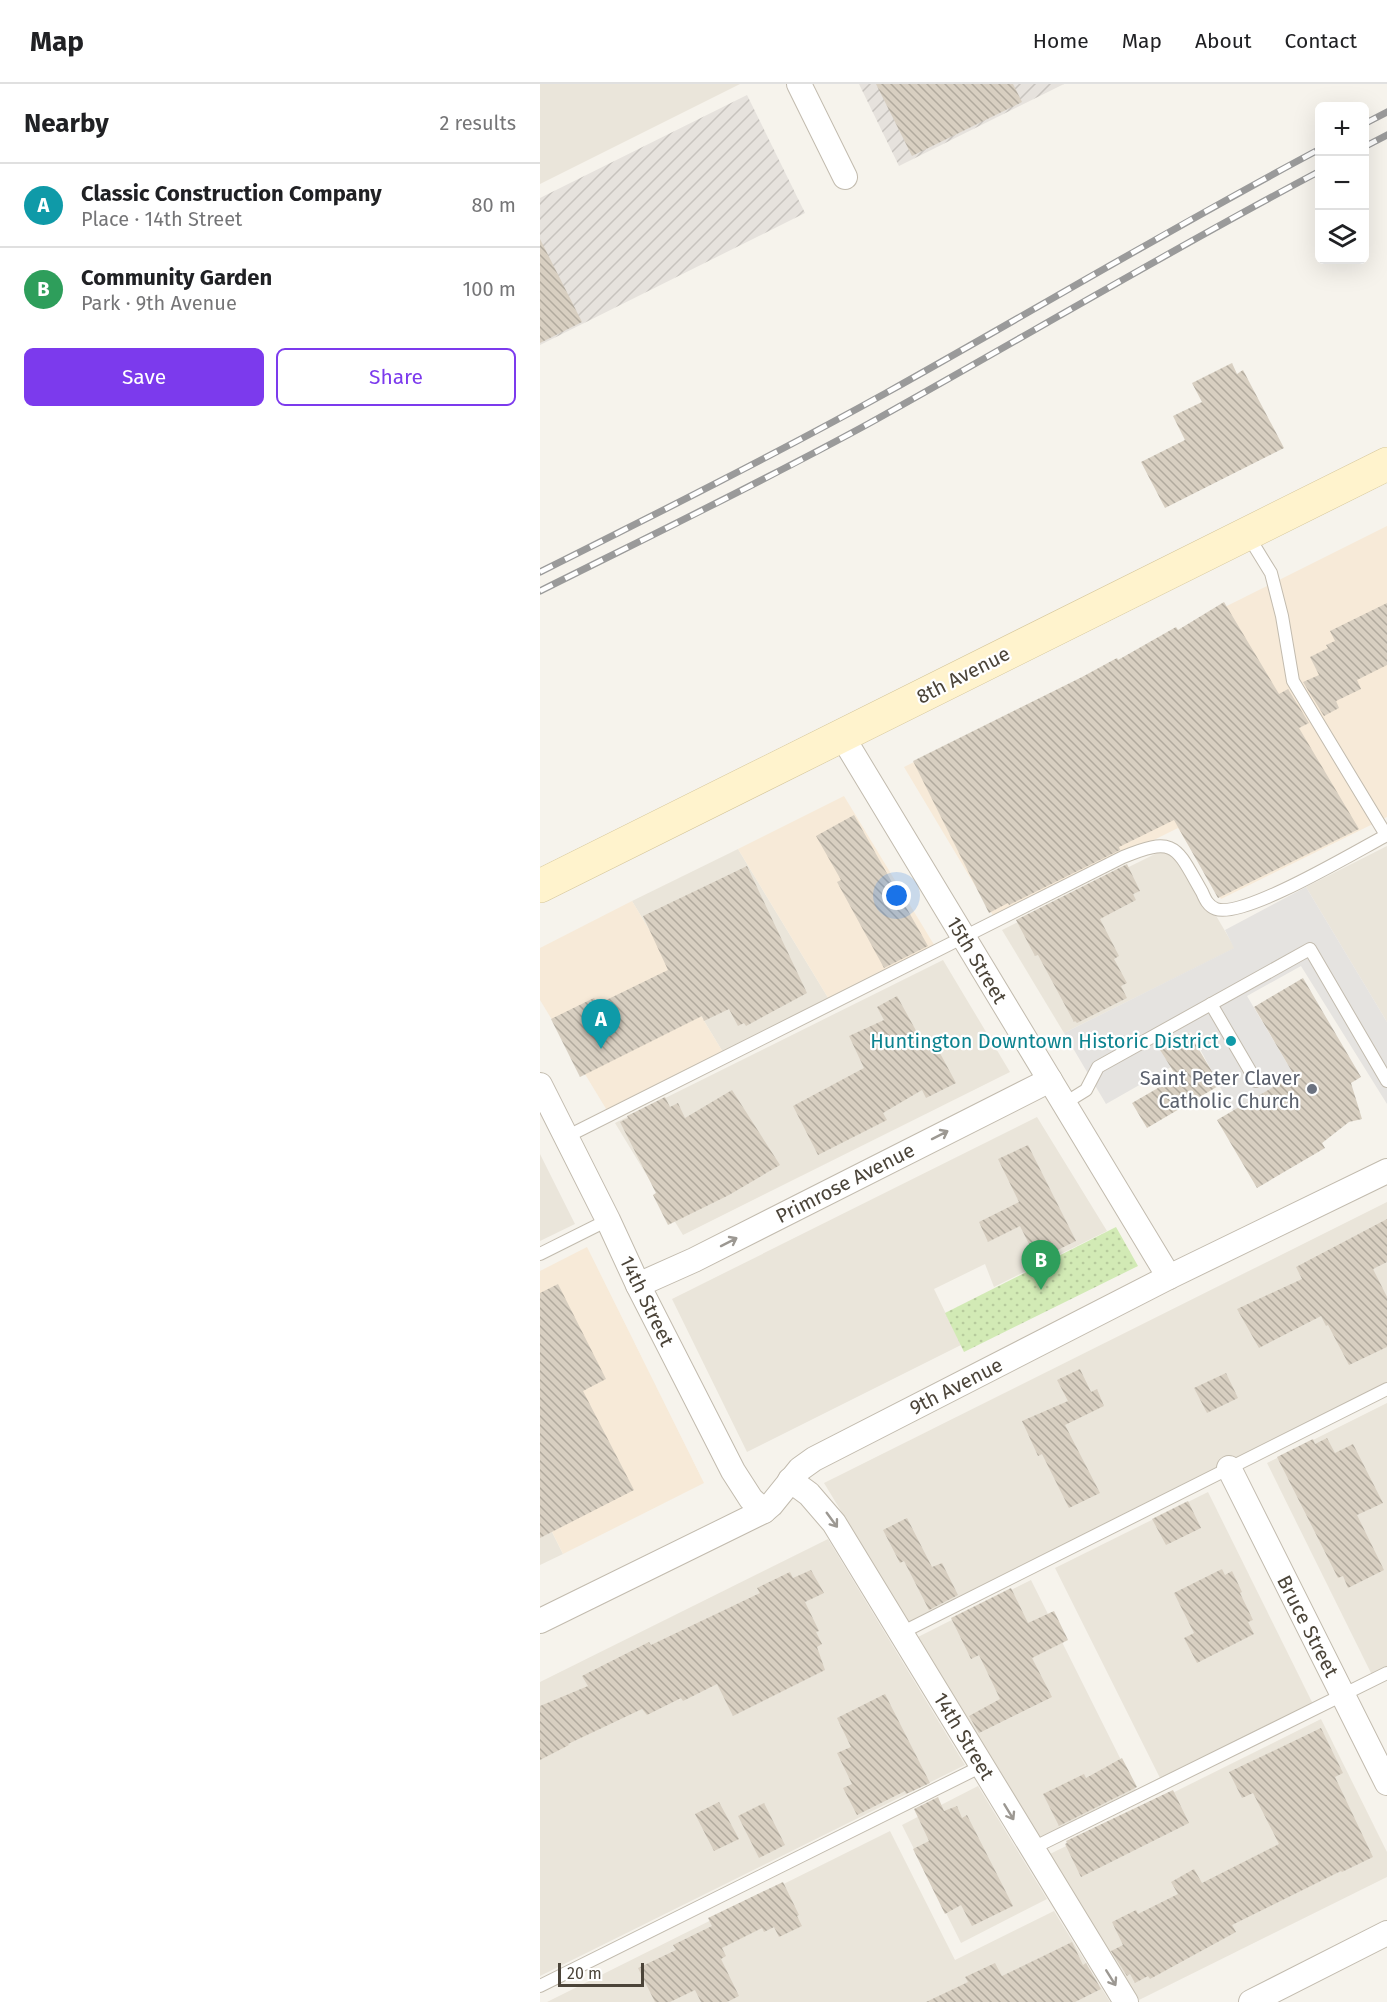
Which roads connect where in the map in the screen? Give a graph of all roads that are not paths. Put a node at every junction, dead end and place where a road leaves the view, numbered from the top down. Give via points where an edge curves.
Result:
1 (799, 84) edge
2 (845, 177) dead end
3 (1387, 464) edge
4 (1247, 532) junction
5 (842, 735) junction
6 (1387, 835) edge
7 (540, 886) edge
8 (964, 938) junction
9 (1211, 1004) junction
10 (1050, 1080) junction
11 (1256, 1081) dead end
12 (1387, 1081) edge
13 (540, 1085) edge
14 (1065, 1103) junction
15 (566, 1137) junction
16 (1387, 1171) edge
17 (608, 1220) junction
18 (540, 1254) edge
19 (1168, 1277) junction
20 (638, 1285) junction
21 (1387, 1389) edge
22 (1229, 1468) junction
23 (790, 1480) junction
24 (764, 1511) junction
25 (540, 1621) edge
26 (901, 1633) junction
27 (1387, 1673) edge
28 (1343, 1695) junction
29 (981, 1766) junction
30 (1387, 1783) edge
31 (1031, 1849) junction
32 (1387, 1933) edge
33 (540, 1986) edge
34 (1126, 2002) edge
35 (1251, 2002) edge

1 - 2 street
3 - 4 main road, 8th Avenue
4 - 5 main road, 8th Avenue
4 - 6 lane via 1270,573 1293,681
5 - 7 main road, 8th Avenue
5 - 8 street, 15th Street
6 - 8 lane via 1273,895 1229,910 1208,904 1183,858 1174,850 1160,845 1145,848
8 - 10 street, 15th Street
8 - 15 lane
9 - 11 lane
9 - 12 lane via 1310,949
9 - 14 lane via 1098,1067 1086,1090
10 - 14 street, 15th Street
20 -> 10 street, Primrose Avenue
13 - 15 street, 14th Street
14 - 19 street, 15th Street
15 - 17 street, 14th Street
16 - 19 street, 9th Avenue
17 - 18 lane
17 - 20 street, 14th Street
19 - 23 street, 9th Avenue via 814,1459
20 - 24 street, 14th Street via 738,1480
21 - 22 lane
22 - 26 lane
22 - 28 street, Bruce Street
23 - 24 street, 9th Avenue
23 -> 26 street, 14th Street via 809,1494 834,1523
24 - 25 street, 9th Avenue
26 - 29 street, 14th Street
27 - 28 lane
28 - 30 street, Bruce Street
28 - 31 lane
29 -> 31 street, 14th Street
29 - 33 lane
31 -> 34 street, 14th Street
32 - 35 street

